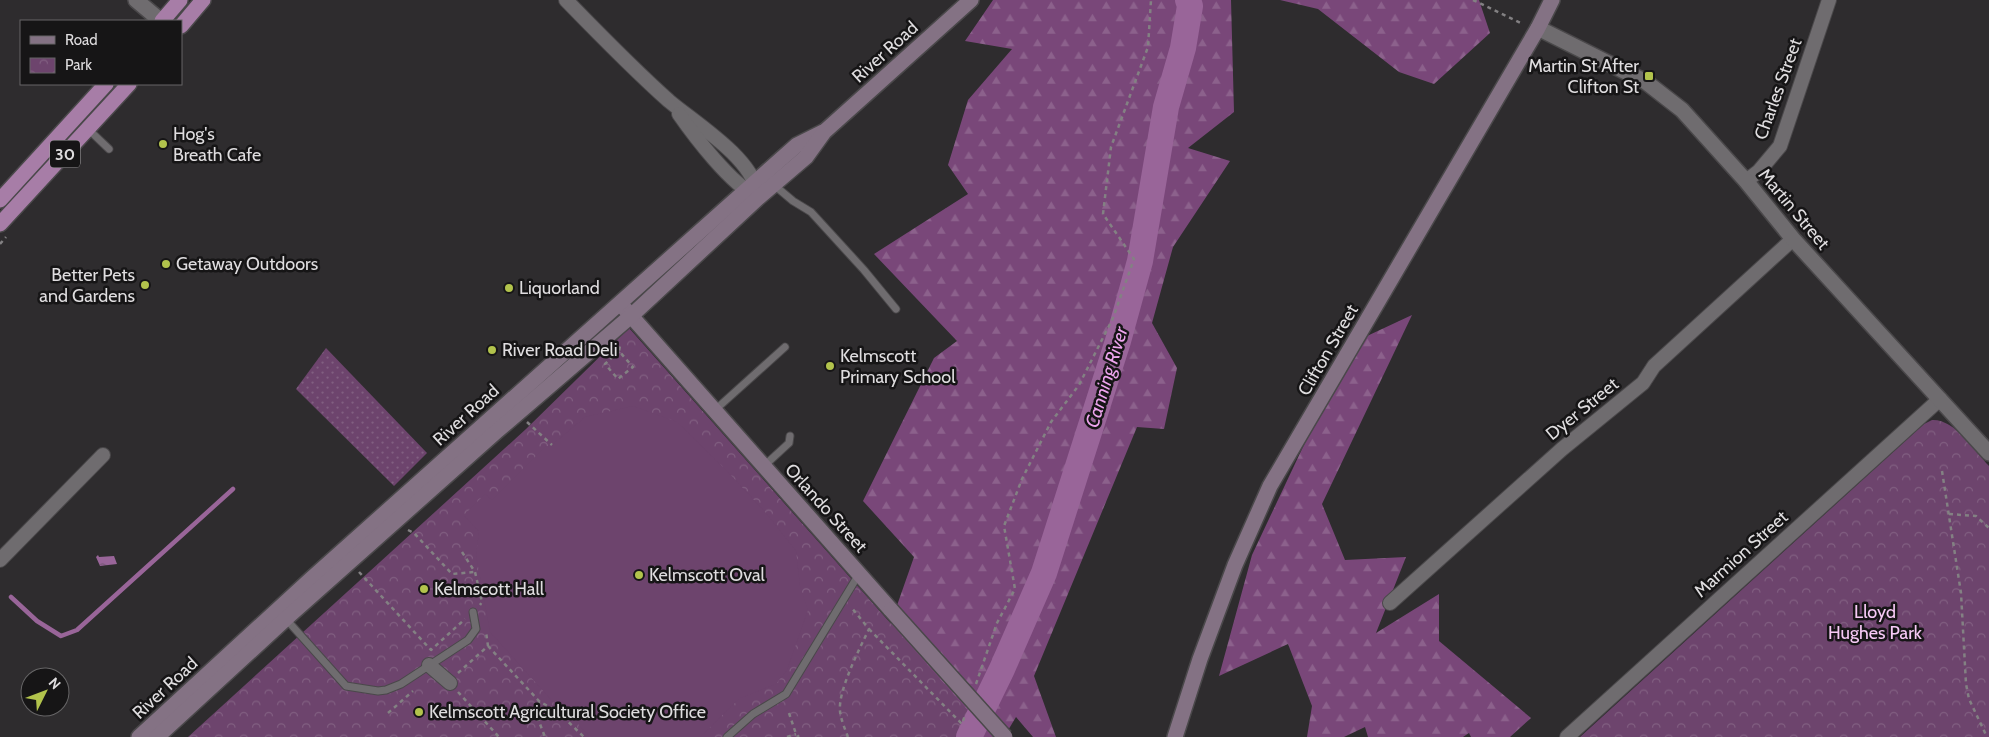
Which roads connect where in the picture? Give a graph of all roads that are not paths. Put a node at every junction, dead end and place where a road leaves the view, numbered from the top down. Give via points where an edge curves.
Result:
1 (136, 0) edge
2 (180, 0) edge
3 (202, 0) edge
4 (566, 0) edge
5 (971, 0) edge
6 (1552, 0) edge
7 (1829, 0) edge
8 (160, 20) edge
9 (162, 20) edge
10 (182, 25) edge
11 (1532, 27) junction
12 (105, 85) edge
13 (128, 85) edge
14 (88, 129) junction
15 (824, 132) junction
16 (109, 149) dead end
17 (1746, 181) junction
18 (774, 185) junction
19 (753, 190) junction
20 (0, 200) edge
21 (0, 224) edge
22 (1792, 239) junction
23 (619, 303) junction
24 (896, 309) dead end
25 (631, 316) junction
26 (785, 347) dead end
27 (1940, 399) junction
28 (714, 410) junction
29 (790, 436) dead end
30 (1989, 453) edge
31 (103, 455) dead end
32 (764, 466) junction
33 (0, 560) edge
34 (859, 574) junction
35 (1390, 603) dead end
36 (472, 612) road end
37 (286, 619) junction
38 (429, 665) junction
39 (450, 683) road end
40 (140, 737) edge
41 (157, 737) edge
42 (727, 737) edge
43 (1005, 737) edge
44 (1176, 737) edge
45 (1567, 737) edge

1 - 8 street
2 - 9 highway
3 - 10 highway
4 - 19 street via 670,101 691,131
5 - 15 main road, River Road
6 - 11 main road, Clifton Street
7 - 17 street, Charles Street via 1780,146
11 - 17 street, Martin Street via 1646,82 1682,110
11 - 44 main road, Clifton Street via 1270,486 1232,573
12 - 20 highway, 30
13 - 14 highway, 30
14 - 16 lane
14 - 21 highway, 30
15 - 18 main road, River Road via 806,157
15 - 19 main road, River Road via 797,145
17 - 22 street, Martin Street
18 - 19 main road, River Road
18 - 24 lane via 811,212
19 - 23 main road, River Road
19 - 25 main road, River Road
22 - 27 street, Martin Street
22 - 35 street, Dyer Street via 1654,366 1643,383 1562,449
23 - 25 main road, Orlando Street
23 - 40 main road, River Road
25 - 28 main road, Orlando Street
25 - 37 main road, River Road
26 - 28 lane
27 - 30 street, Martin Street
27 - 45 street, Marmion Street
28 - 32 main road, Orlando Street
29 - 32 lane via 789,443
31 - 33 street
32 - 34 main road, Orlando Street
34 - 42 lane via 786,694 753,714
34 - 43 main road, Orlando Street, bridge
36 - 38 lane via 476,629 472,637
37 - 38 lane via 346,686 386,690
37 - 41 main road, River Road
38 - 39 street

